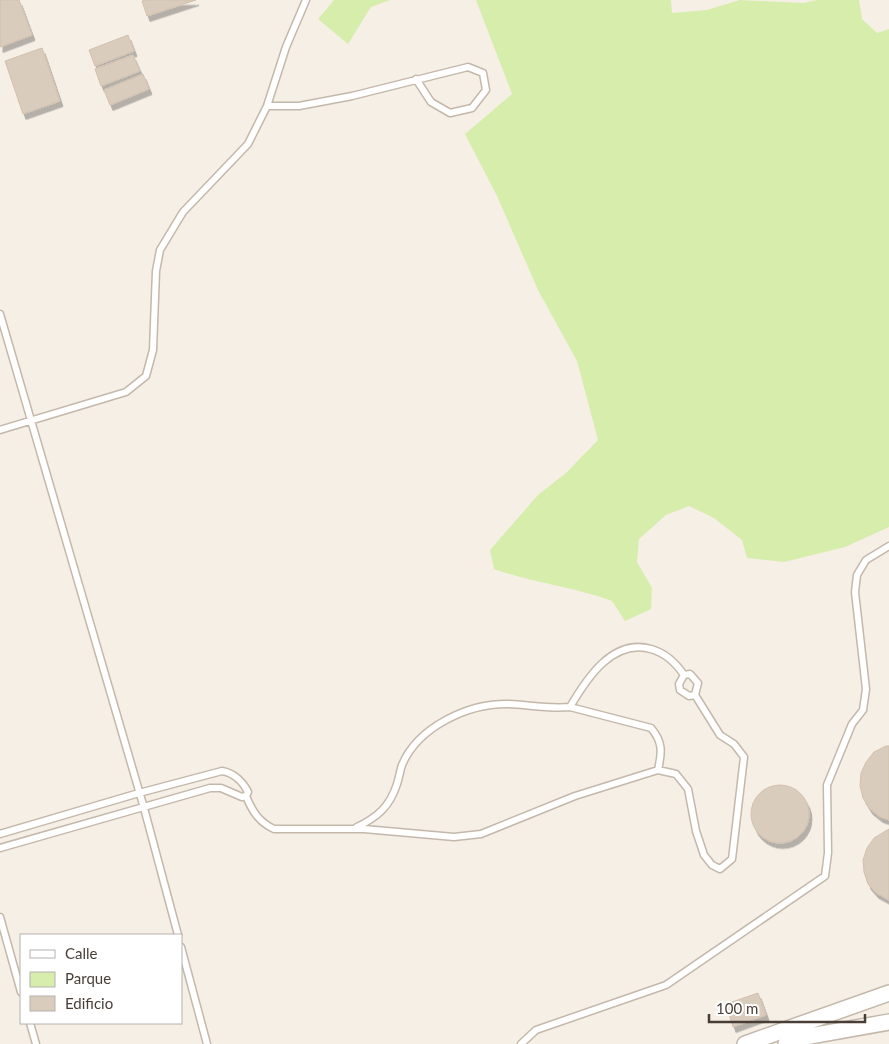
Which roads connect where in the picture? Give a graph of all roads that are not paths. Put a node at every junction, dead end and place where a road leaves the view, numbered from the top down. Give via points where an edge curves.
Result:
1 (306, 0) edge
2 (416, 79) junction
3 (267, 106) junction
4 (0, 314) edge
5 (32, 421) junction
6 (0, 430) edge
7 (889, 546) edge
8 (684, 674) junction
9 (695, 695) junction
10 (570, 707) junction
11 (658, 770) junction
12 (139, 793) junction
13 (246, 796) junction
14 (144, 808) junction
15 (354, 828) junction
16 (0, 834) edge
17 (0, 848) edge
18 (0, 917) edge
19 (178, 934) edge
20 (182, 951) edge
21 (20, 988) edge
22 (889, 993) edge
23 (889, 1022) edge
24 (30, 1024) edge
25 (36, 1044) edge
26 (208, 1044) edge
27 (521, 1044) edge
28 (746, 1044) edge
29 (786, 1044) edge

1 - 3 lane via 286,47
2 - 2 lane via 468,67 482,73 486,90 472,108 450,113 431,102
2 - 3 lane via 299,106
3 - 5 lane via 248,144 183,212 160,250 156,271 153,350 146,376 126,392
4 - 5 lane
5 - 6 lane
5 - 12 lane
7 - 27 lane via 866,560 857,575 855,592 866,689 863,710 852,724 827,785 828,854 825,876 666,985 536,1030
8 - 9 lane via 690,674 698,683
8 - 9 lane via 680,690 684,694
8 - 10 lane via 679,666 660,652 641,646 618,650 582,687
9 - 11 lane via 720,736 734,744 744,757 732,859 720,869 712,865 704,854 688,789 676,774
10 - 11 lane via 651,728 659,738 662,751
10 - 15 lane via 549,709 494,705 456,716 414,743 385,809
11 - 15 lane via 583,794 481,834 454,837
12 - 13 lane via 222,771 243,784 248,792
12 - 14 lane
12 - 16 lane
13 - 14 lane via 242,798 221,788 210,788
13 - 15 lane via 251,810 266,825 274,828
14 - 17 lane
14 - 19 lane
18 - 21 lane
20 - 26 lane
22 - 28 street
23 - 29 street via 805,1037
24 - 25 lane

